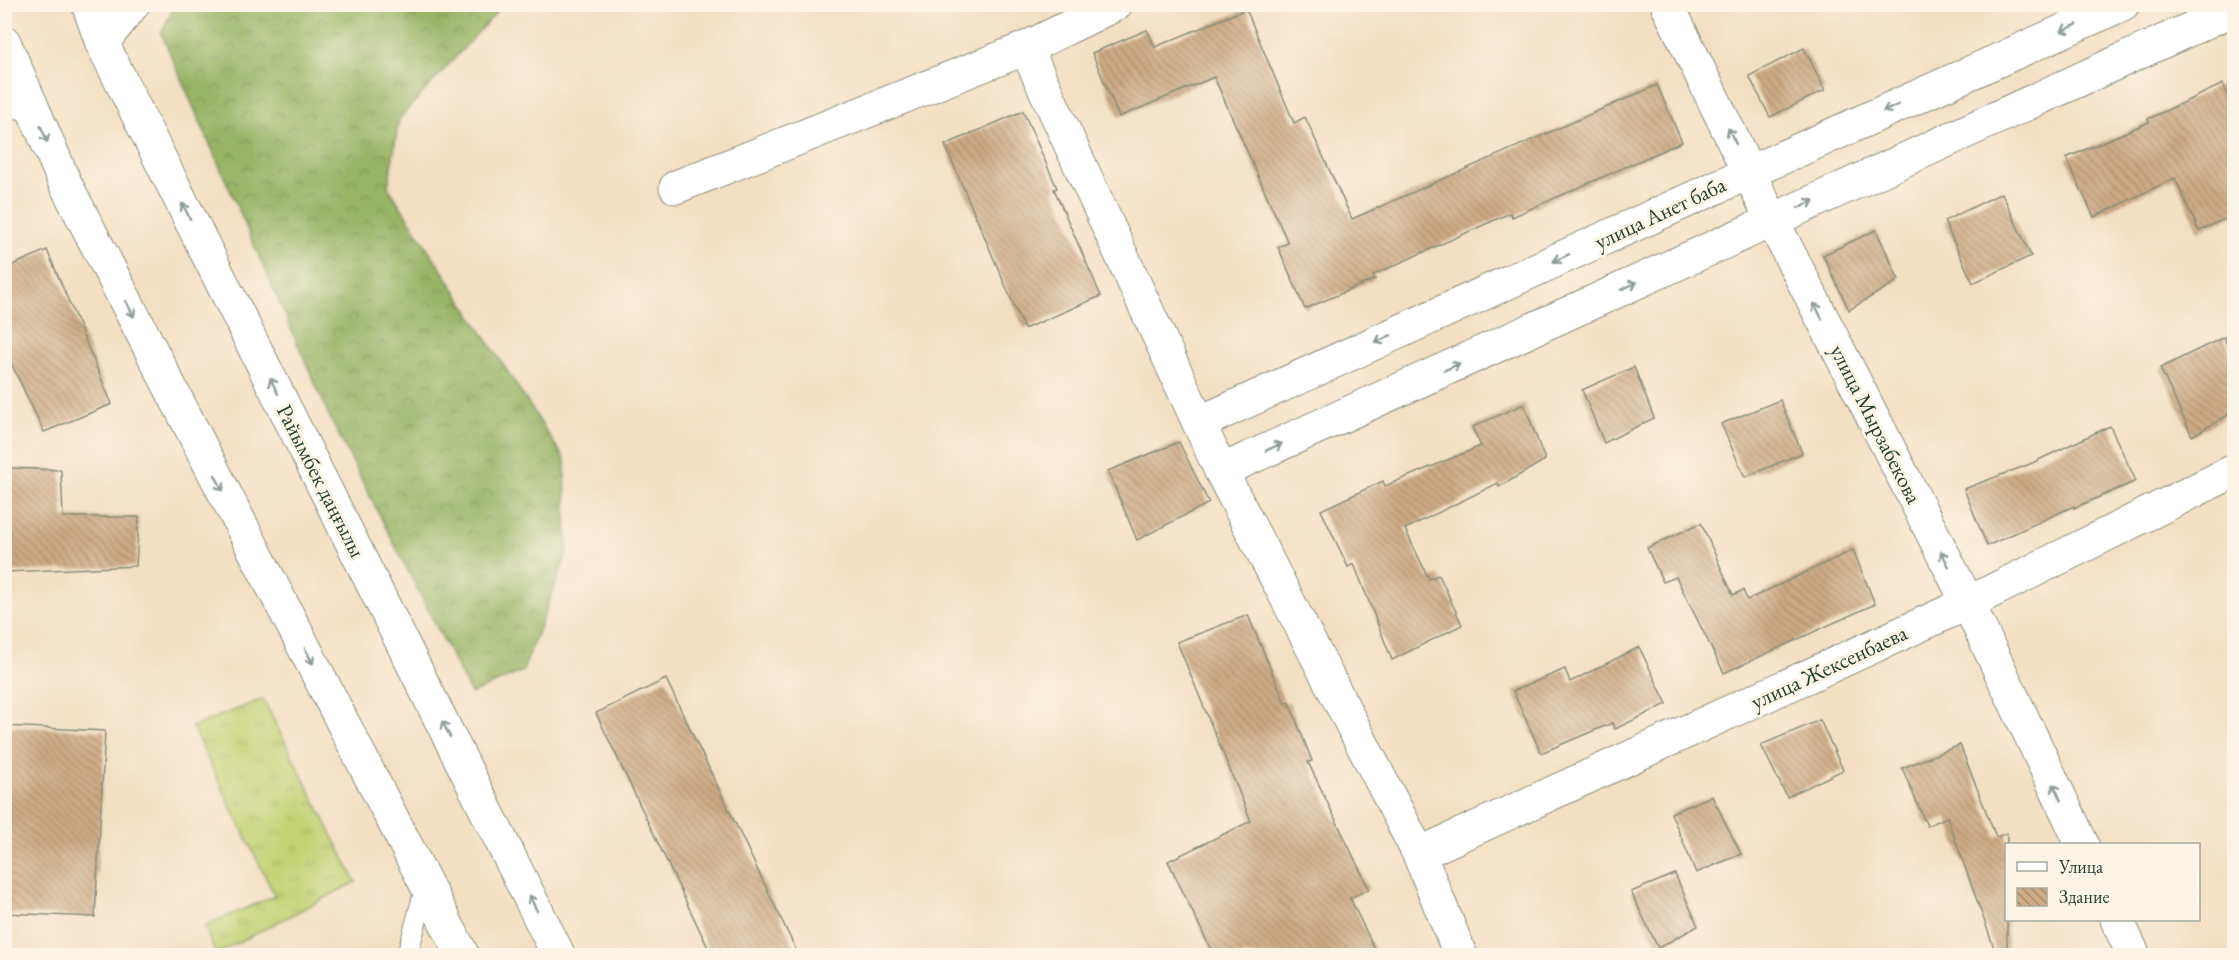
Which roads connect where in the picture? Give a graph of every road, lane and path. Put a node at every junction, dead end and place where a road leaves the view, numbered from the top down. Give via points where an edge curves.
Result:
1 (88, 4) edge
2 (133, 4) edge
3 (1116, 4) edge
4 (1667, 4) edge
5 (2122, 4) edge
6 (2235, 9) edge
7 (4, 42) edge
8 (102, 44) junction
9 (1026, 48) junction
10 (18, 102) edge
11 (1750, 172) junction
12 (676, 187) dead end
13 (1772, 220) junction
14 (1199, 423) junction
15 (1221, 471) junction
16 (2235, 471) edge
17 (1968, 603) junction
18 (2082, 843) edge
19 (1419, 854) junction
20 (426, 885) junction
21 (2117, 921) edge
22 (407, 956) edge
23 (463, 956) edge
24 (559, 956) edge
25 (1461, 956) edge
26 (2134, 956) edge

1 - 8 main road, Райымбек даңғылы
2 - 8 main road
3 - 9 main road
11 -> 4 main road, улица Мырзабекова
5 -> 11 main road, улица Анет баба
13 -> 6 main road
7 - 10 main road
24 -> 8 main road, Райымбек даңғылы
9 - 12 main road
9 - 14 main road
10 -> 20 main road via 65,183
11 - 13 main road, улица Мырзабекова
11 -> 14 main road, улица Анет баба
15 -> 13 main road
17 -> 13 main road, улица Мырзабекова
14 - 15 main road
15 - 19 main road
16 - 17 main road, улица Жексенбаева
18 -> 17 main road, улица Мырзабекова
17 - 19 main road, улица Жексенбаева
19 - 25 main road
20 - 22 lane
20 - 23 main road
21 - 26 main road

